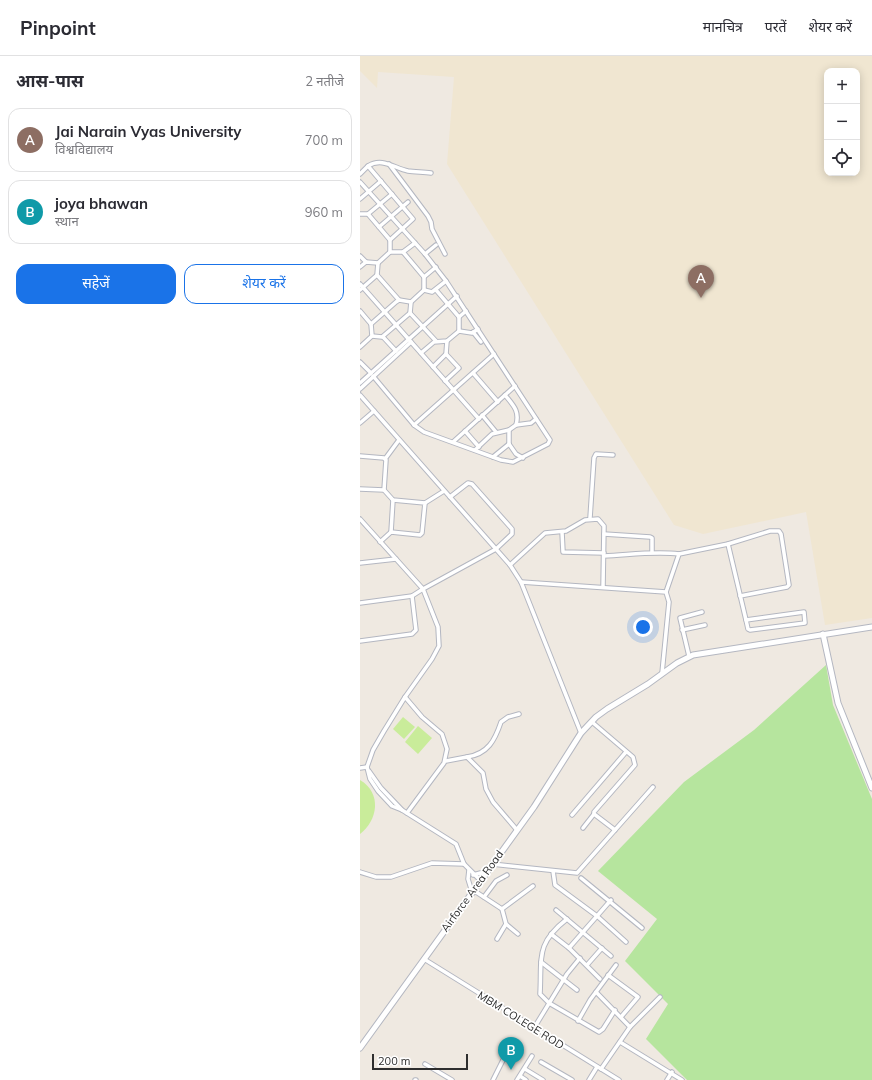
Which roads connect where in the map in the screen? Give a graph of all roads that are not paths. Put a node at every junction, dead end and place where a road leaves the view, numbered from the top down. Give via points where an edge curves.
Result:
1 (389, 164) junction
2 (368, 166) junction
3 (431, 173) dead end
4 (360, 174) edge
5 (381, 181) junction
6 (360, 182) edge
7 (369, 191) junction
8 (392, 194) junction
9 (360, 198) edge
10 (408, 202) dead end
11 (380, 204) junction
12 (403, 207) junction
13 (360, 214) edge
14 (368, 214) junction
15 (392, 217) junction
16 (379, 228) junction
17 (402, 229) junction
18 (390, 240) junction
19 (415, 243) junction
20 (436, 245) dead end
21 (390, 252) junction
22 (403, 252) junction
23 (425, 254) junction
24 (446, 254) dead end
25 (360, 256) edge
26 (366, 262) junction
27 (378, 263) junction
28 (360, 267) edge
29 (436, 267) junction
30 (377, 275) junction
31 (424, 277) junction
32 (446, 281) junction
33 (360, 284) edge
34 (362, 289) edge
35 (424, 290) junction
36 (436, 290) junction
37 (457, 296) junction
38 (398, 300) junction
39 (411, 302) junction
40 (448, 304) junction
41 (360, 311) edge
42 (466, 311) junction
43 (384, 312) junction
44 (410, 312) junction
45 (459, 317) junction
46 (371, 324) junction
47 (396, 325) junction
48 (424, 327) junction
49 (478, 329) junction
50 (459, 331) junction
51 (473, 332) junction
52 (372, 336) junction
53 (383, 337) junction
54 (410, 341) junction
55 (436, 341) junction
56 (447, 341) junction
57 (481, 342) dead end
58 (360, 347) edge
59 (396, 351) junction
60 (420, 353) junction
61 (446, 354) junction
62 (494, 354) junction
63 (360, 362) edge
64 (433, 367) junction
65 (473, 373) junction
66 (372, 375) junction
67 (445, 381) junction
68 (360, 382) edge
69 (515, 386) junction
70 (360, 389) edge
71 (454, 390) junction
72 (360, 395) edge
73 (505, 395) junction
74 (498, 402) junction
75 (374, 411) junction
76 (482, 415) junction
77 (479, 419) junction
78 (536, 419) junction
79 (360, 423) edge
80 (414, 424) junction
81 (516, 425) junction
82 (509, 430) junction
83 (465, 432) junction
84 (496, 432) junction
85 (399, 440) junction
86 (453, 442) junction
87 (509, 444) junction
88 (479, 446) junction
89 (476, 450) junction
90 (613, 455) dead end
91 (360, 456) edge
92 (493, 457) junction
93 (523, 458) junction
94 (385, 459) junction
95 (360, 489) edge
96 (384, 490) junction
97 (444, 491) junction
98 (450, 498) junction
99 (393, 500) junction
100 (425, 503) junction
101 (590, 518) junction
102 (360, 519) edge
103 (391, 532) junction
104 (562, 532) junction
105 (604, 534) junction
106 (380, 542) junction
107 (728, 544) junction
108 (496, 549) junction
109 (652, 552) junction
110 (604, 554) junction
111 (679, 554) junction
112 (396, 558) junction
113 (360, 563) edge
114 (510, 565) junction
115 (521, 582) junction
116 (603, 587) junction
117 (423, 589) junction
118 (666, 592) junction
119 (412, 596) junction
120 (740, 596) junction
121 (360, 603) edge
122 (702, 612) dead end
123 (746, 620) junction
124 (705, 625) dead end
125 (872, 627) edge
126 (682, 630) junction
127 (823, 634) junction
128 (360, 641) edge
129 (689, 656) junction
130 (662, 673) junction
131 (405, 697) junction
132 (519, 714) dead end
133 (592, 722) junction
134 (581, 732) junction
135 (626, 752) junction
136 (467, 757) junction
137 (446, 760) junction
138 (360, 768) edge
139 (368, 769) junction
140 (654, 787) dead end
141 (872, 788) edge
142 (407, 813) junction
143 (572, 814) dead end
144 (594, 814) junction
145 (583, 828) dead end
146 (517, 830) junction
147 (615, 830) junction
148 (464, 864) junction
149 (492, 864) junction
150 (469, 870) junction
151 (488, 871) junction
152 (553, 871) junction
153 (360, 872) edge
154 (473, 874) junction
155 (507, 875) dead end
156 (581, 878) dead end
157 (481, 881) junction
158 (533, 886) dead end
159 (473, 891) junction
160 (484, 897) junction
161 (611, 900) junction
162 (502, 909) junction
163 (556, 910) dead end
164 (597, 916) junction
165 (567, 919) junction
166 (506, 924) junction
167 (642, 928) dead end
168 (583, 932) junction
169 (518, 934) dead end
170 (551, 934) junction
171 (497, 939) dead end
172 (626, 942) dead end
173 (569, 948) junction
174 (602, 948) junction
175 (611, 956) dead end
176 (580, 958) junction
177 (424, 959) junction
178 (541, 962) junction
179 (587, 965) junction
180 (616, 965) dead end
181 (608, 975) junction
182 (564, 979) junction
183 (600, 979) dead end
184 (577, 990) dead end
185 (596, 992) junction
186 (660, 996) dead end
187 (549, 1003) junction
188 (615, 1010) junction
189 (621, 1017) junction
190 (578, 1021) junction
191 (630, 1027) junction
192 (534, 1028) junction
193 (620, 1042) junction
194 (510, 1046) dead end
195 (360, 1048) edge
196 (532, 1056) dead end
197 (541, 1062) dead end
198 (425, 1064) dead end
199 (597, 1067) junction
200 (525, 1069) junction
201 (601, 1069) junction
202 (672, 1072) junction
203 (444, 1078) edge
204 (518, 1078) edge
205 (452, 1080) edge
206 (493, 1080) edge
207 (526, 1080) edge
208 (543, 1080) edge
209 (572, 1080) edge
210 (589, 1080) edge
211 (619, 1080) edge
212 (667, 1080) edge
213 (682, 1080) edge

1 - 2 street via 376,162
1 - 3 street via 408,171
1 - 24 street via 428,216
2 - 4 street
2 - 5 street
5 - 7 street
5 - 8 street
6 - 7 street
7 - 9 street
7 - 11 street
8 - 11 street
8 - 12 street
10 - 12 street
11 - 14 street
11 - 15 street
12 - 15 street
12 - 17 street via 413,219
13 - 14 street
14 - 16 street
15 - 16 street
15 - 17 street
16 - 18 street
17 - 18 street
17 - 19 street
18 - 21 street
19 - 22 street
19 - 23 street
20 - 23 street
21 - 22 street
21 - 27 street
22 - 31 street
23 - 29 street
25 - 26 street
26 - 27 street
26 - 28 street
27 - 30 street
29 - 31 street
29 - 32 street
30 - 34 street
30 - 38 street
31 - 35 street
32 - 36 street
32 - 37 street
33 - 34 street
34 - 43 street
35 - 36 street
35 - 39 street
36 - 40 street
37 - 40 street
37 - 42 street
38 - 39 street
38 - 43 street
39 - 44 street
40 - 45 street
40 - 48 street
41 - 46 street
42 - 45 street
42 - 49 street
43 - 46 street
43 - 47 street
44 - 47 street
44 - 48 street
45 - 50 street
46 - 52 street
47 - 53 street
47 - 54 street
48 - 54 street
48 - 55 street
49 - 51 street
49 - 62 street
50 - 51 street
50 - 56 street
51 - 57 street
52 - 53 street
52 - 58 street
53 - 59 street
54 - 59 street
54 - 60 street
54 - 66 street
55 - 56 street
55 - 60 street
56 - 61 street
59 - 66 street
60 - 64 street
61 - 64 street
61 - 67 street via 459,368
62 - 65 street
62 - 69 street
63 - 66 street
64 - 67 street
65 - 71 street
65 - 74 street
66 - 68 street
66 - 70 street
66 - 80 street
67 - 71 street
69 - 73 street
69 - 78 street
71 - 77 street
71 - 80 street
72 - 75 street
73 - 74 street
73 - 81 street via 517,410
74 - 76 street
75 - 79 street
75 - 85 street
76 - 77 street
76 - 84 street
77 - 83 street
78 - 81 street
78 - 93 street via 550,440 544,447
80 - 86 street via 424,432
81 - 82 street
82 - 84 street
82 - 87 street
83 - 86 street
83 - 88 street
84 - 88 street
85 - 94 street
85 - 97 street
86 - 89 street
87 - 92 street
87 - 93 street via 516,454
88 - 89 street
89 - 92 street
90 - 101 street via 596,454 594,458
91 - 94 street
92 - 93 street via 513,462
94 - 96 street
95 - 96 street
96 - 99 street
97 - 98 street
97 - 100 street
98 - 108 street
98 - 108 street via 468,483 472,484 497,511 512,529 512,534
99 - 100 street
99 - 103 street
100 - 103 street via 420,535
101 - 104 street
101 - 105 street via 602,521
102 - 106 street
103 - 106 street
104 - 110 street via 564,552
104 - 114 street via 545,533
105 - 109 street via 650,537
105 - 110 street
106 - 112 street
107 - 111 street
107 - 120 street
107 - 120 street via 776,529 781,534 789,585
108 - 114 street
108 - 117 street
109 - 110 street via 629,555
109 - 111 street
110 - 116 street
111 - 118 street
112 - 113 street
112 - 117 street
114 - 115 street
115 - 116 street
115 - 134 street
116 - 118 street
117 - 119 street
117 - 131 street via 437,621 439,646
118 - 130 street via 669,602
119 - 121 street
119 - 128 street via 416,630 412,634
120 - 123 street
122 - 126 street via 681,617
123 - 123 street via 803,611 806,621 750,630
124 - 126 street
125 - 127 street
126 - 129 street
127 - 129 street
127 - 141 street via 838,703
129 - 130 street, Airforce Area Road
130 - 133 street, Airforce Area Road via 601,713
131 - 137 street via 422,717 442,734 447,749
131 - 139 street via 373,750
132 - 136 street via 501,722 498,736 489,746
133 - 134 street, Airforce Area Road
133 - 135 street
134 - 146 street, Airforce Area Road
135 - 143 street
135 - 144 street via 633,757 635,765 595,809
136 - 137 street
136 - 146 street via 483,773 486,789 493,802
137 - 142 street
138 - 139 street
139 - 142 street via 370,780 378,791 392,806
140 - 147 street
142 - 148 street via 452,840 459,847
144 - 145 street
144 - 147 street
146 - 149 street, Airforce Area Road
147 - 152 street via 577,873
148 - 150 street
148 - 153 street via 432,863 391,877 376,877
149 - 151 street, Airforce Area Road
149 - 152 street
150 - 154 street
150 - 159 street via 468,879
151 - 154 street
151 - 157 street, Airforce Area Road
152 - 164 street via 555,884
154 - 157 street
155 - 160 street via 496,881
156 - 161 street
157 - 159 street, Airforce Area Road
158 - 162 street
159 - 160 street
159 - 177 street, Airforce Area Road
160 - 162 street
161 - 164 street
161 - 167 street
162 - 166 street
163 - 165 street
164 - 168 street
164 - 172 street
165 - 168 street
165 - 170 street
166 - 169 street
166 - 171 street
168 - 173 street
168 - 174 street
170 - 173 street
170 - 178 street via 542,946
173 - 176 street
174 - 175 street
174 - 179 street
176 - 179 street
176 - 182 street
177 - 192 street, MBM COLEGE ROD
177 - 195 street, Airforce Area Road
178 - 182 street
178 - 187 street via 540,994
179 - 183 street
180 - 181 street
181 - 185 street
181 - 189 street via 638,997
182 - 184 street
182 - 187 street
185 - 188 street
185 - 190 street
186 - 191 street
187 - 190 street
187 - 192 street
188 - 189 street
188 - 190 street via 599,1032
189 - 191 street
191 - 193 street
192 - 199 street, MBM COLEGE ROD
193 - 201 street
193 - 202 street
194 - 206 street
196 - 200 street
197 - 209 street
198 - 203 street
199 - 201 street, MBM COLEGE ROD
199 - 210 street
200 - 204 street
200 - 208 street
201 - 211 street, MBM COLEGE ROD
202 - 212 street
202 - 213 street
203 - 205 street
204 - 207 street

